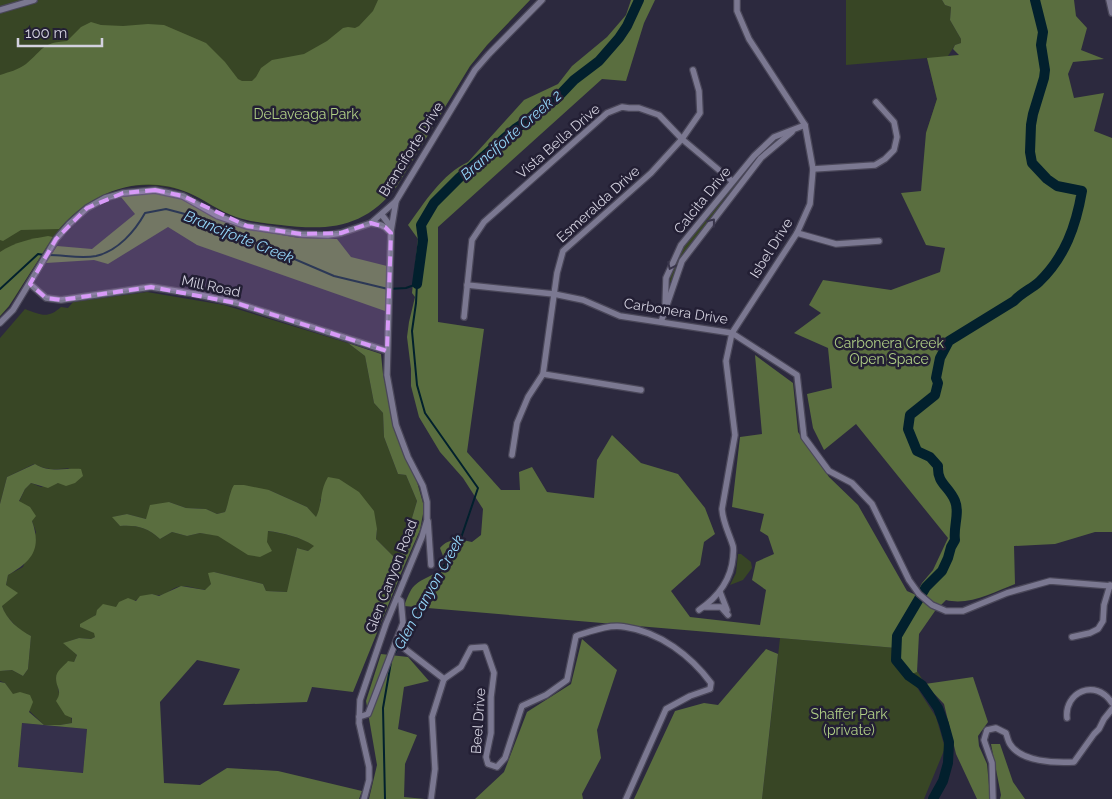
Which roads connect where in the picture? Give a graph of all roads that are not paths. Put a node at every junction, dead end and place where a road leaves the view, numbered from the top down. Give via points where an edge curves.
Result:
1 (34, 0) edge
2 (542, 0) edge
3 (737, 0) edge
4 (1109, 0) edge
5 (0, 10) edge
6 (1112, 13) edge
7 (693, 70) dead end
8 (876, 102) dead end
9 (805, 125) junction
10 (796, 130) junction
11 (682, 139) junction
12 (813, 169) junction
13 (732, 181) junction
14 (396, 201) junction
15 (382, 215) junction
16 (371, 223) junction
17 (391, 233) junction
18 (797, 233) junction
19 (879, 241) dead end
20 (30, 284) junction
21 (467, 285) junction
22 (554, 294) junction
23 (665, 311) junction
24 (464, 316) dead end
25 (661, 322) junction
26 (0, 323) edge
27 (732, 333) junction
28 (387, 351) junction
29 (543, 374) junction
30 (641, 390) dead end
31 (512, 455) dead end
32 (427, 502) junction
33 (430, 565) dead end
34 (1111, 585) edge
35 (720, 592) junction
36 (397, 598) junction
37 (1072, 637) dead end
38 (397, 645) junction
39 (444, 679) junction
40 (1112, 703) edge
41 (1112, 709) edge
42 (359, 717) junction
43 (1067, 718) dead end
44 (364, 799) edge
45 (431, 799) edge
46 (626, 799) edge
47 (993, 799) edge

1 - 5 street
2 - 14 street, Branciforte Drive via 476,70
3 - 9 street, Isbel Drive via 737,11 749,39
4 - 6 street
7 - 11 street, Esmeralda Drive via 699,91 700,113
8 - 12 street via 894,122 897,137 894,150 875,165
9 - 10 street, Calcita Drive
9 - 12 street, Isbel Drive
10 - 13 street, Calcita Drive via 774,137
23 -> 10 street, Calcita Drive via 682,261 761,158
11 - 13 street, Vista Bella Drive
11 - 21 street, Vista Bella Drive via 659,115 639,108 622,108 607,113 484,222 472,240
11 - 22 street, Esmeralda Drive via 651,173 563,251
12 - 18 street, Isbel Drive via 810,204
13 -> 23 street, Calcita Drive via 681,245 666,278
14 - 15 street, Branciforte Drive
14 - 17 street
15 - 16 street, Branciforte Drive
15 - 17 street, Glen Canyon Road
16 - 17 street via 385,226
16 - 20 street, Branciforte Drive via 328,235 301,234 246,226 218,216 182,196 155,190 123,193 87,208 68,224
17 - 28 street, Glen Canyon Road
18 - 19 street via 836,244
18 - 27 street, Isbel Drive
20 - 26 street, Branciforte Drive
20 - 28 street, Mill Road via 46,298 61,300 151,287 195,294 236,303
21 - 22 street, Carbonera Drive
21 - 24 street, Vista Bella Drive
22 - 25 street, Carbonera Drive via 583,300 620,316
22 - 29 street, Esmeralda Drive
23 - 25 street, Calcita Drive
25 - 27 street, Carbonera Drive
27 - 34 street, Carbonera Drive via 797,375 804,436 829,471 852,483 872,504 909,580 932,605 946,611 963,611 1050,581
27 - 35 street, Isbel Drive via 726,361 735,435 722,509 734,548 732,567
28 - 32 street, Glen Canyon Road via 387,374 396,425
29 - 30 street
29 - 31 street, Esmeralda Drive via 517,422
32 - 33 street
32 - 36 street, Glen Canyon Road via 427,520 422,537
34 - 37 street via 1104,605 1104,621 1098,629
35 - 35 street via 710,603 699,610 709,606 721,607 728,615
36 - 38 street via 401,601 403,623
36 - 42 street, Glen Canyon Road via 360,700
38 - 39 street
38 - 42 street via 372,707 368,714
39 - 45 street via 432,717 435,768
39 - 46 street, Beel Drive via 461,667 471,648 485,646 494,673 491,733 486,757 488,764 497,767 505,758 522,706 567,680 576,636 600,628 625,627 651,634 673,647 698,666 711,683 710,689 666,709
40 - 43 street via 1100,690 1085,690 1070,706
41 - 47 street via 1074,762 1028,758 1011,746 1006,733 996,728 987,730 984,740 992,763
42 - 44 street, Glen Canyon Road via 369,767

